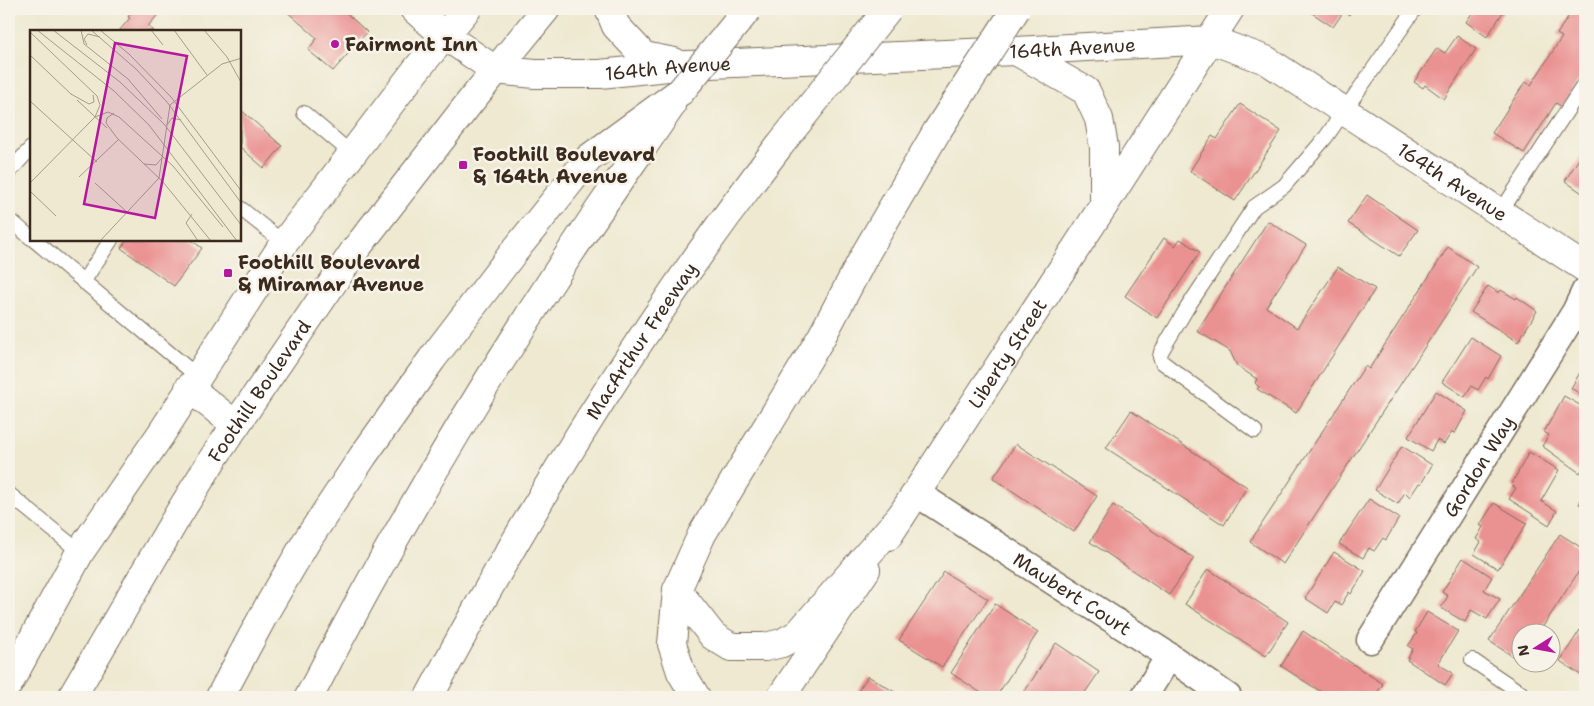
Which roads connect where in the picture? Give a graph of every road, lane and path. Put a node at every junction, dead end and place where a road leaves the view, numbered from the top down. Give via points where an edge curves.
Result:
1 (414, 9) edge
2 (467, 9) edge
3 (546, 9) edge
4 (609, 9) edge
5 (748, 9) edge
6 (888, 9) edge
7 (1016, 9) edge
8 (1230, 9) edge
9 (1415, 9) edge
10 (444, 35) junction
11 (1211, 40) junction
12 (1016, 51) junction
13 (495, 70) junction
14 (684, 78) junction
15 (1585, 83) edge
16 (1344, 111) junction
17 (304, 114) dead end
18 (30, 149) edge
19 (352, 154) junction
20 (9, 172) edge
21 (1104, 205) junction
22 (241, 209) edge
23 (1500, 213) junction
24 (9, 219) edge
25 (30, 237) edge
26 (34, 241) edge
27 (110, 241) edge
28 (284, 242) junction
29 (1585, 268) edge
30 (83, 282) junction
31 (1585, 291) edge
32 (193, 382) junction
33 (236, 425) junction
34 (1254, 431) dead end
35 (916, 493) junction
36 (9, 494) edge
37 (901, 516) junction
38 (80, 552) junction
39 (677, 590) junction
40 (1370, 640) dead end
41 (1170, 656) junction
42 (1472, 660) dead end
43 (9, 683) edge
44 (72, 697) edge
45 (220, 697) edge
46 (309, 697) edge
47 (429, 697) edge
48 (696, 697) edge
49 (781, 697) edge
50 (1144, 697) edge
51 (1228, 697) edge
52 (1527, 697) edge

1 - 10 main road
2 - 10 main road
3 - 13 main road, Foothill Boulevard
4 - 14 main road via 616,26 644,56
5 - 14 main road, bridge
6 - 47 main road, MacArthur Freeway, bridge via 779,146 685,276 585,426 513,545
7 - 39 main road, bridge via 936,130 822,336 702,534
8 - 11 main road, Liberty Street
9 - 16 lane
10 - 13 main road
10 - 19 main road
11 - 12 main road, 164th Avenue
11 - 16 main road, 164th Avenue via 1266,60
11 - 21 main road, Liberty Street
12 - 14 main road, 164th Avenue
12 - 21 main road via 1086,91 1099,119 1104,147
13 - 14 main road, 164th Avenue
13 - 33 main road, Foothill Boulevard via 356,250
14 - 45 main road via 589,158 432,358 362,456 289,569
14 - 46 main road via 638,154 485,384 394,539
15 - 23 lane
16 - 23 main road, 164th Avenue
16 - 34 lane via 1284,186 1254,207 1161,352 1162,362
17 - 19 lane
18 - 20 lane
19 - 28 main road
21 - 35 main road, Liberty Street
22 - 28 lane
23 - 29 main road, 164th Avenue
24 - 25 lane
26 - 30 lane
27 - 30 lane
28 - 32 main road
30 - 32 lane
31 - 40 street, Gordon Way via 1575,312
32 - 33 main road
32 - 38 main road
33 - 44 main road, Foothill Boulevard via 178,515
35 - 37 main road, Liberty Street
35 - 41 street, Maubert Court
36 - 38 lane
37 - 39 main road via 798,634 782,643 765,647 731,647 713,636
37 - 49 main road, Liberty Street
38 - 43 main road
39 - 48 main road via 672,644 681,672
41 - 50 street
41 - 51 street, Maubert Court
42 - 52 lane

